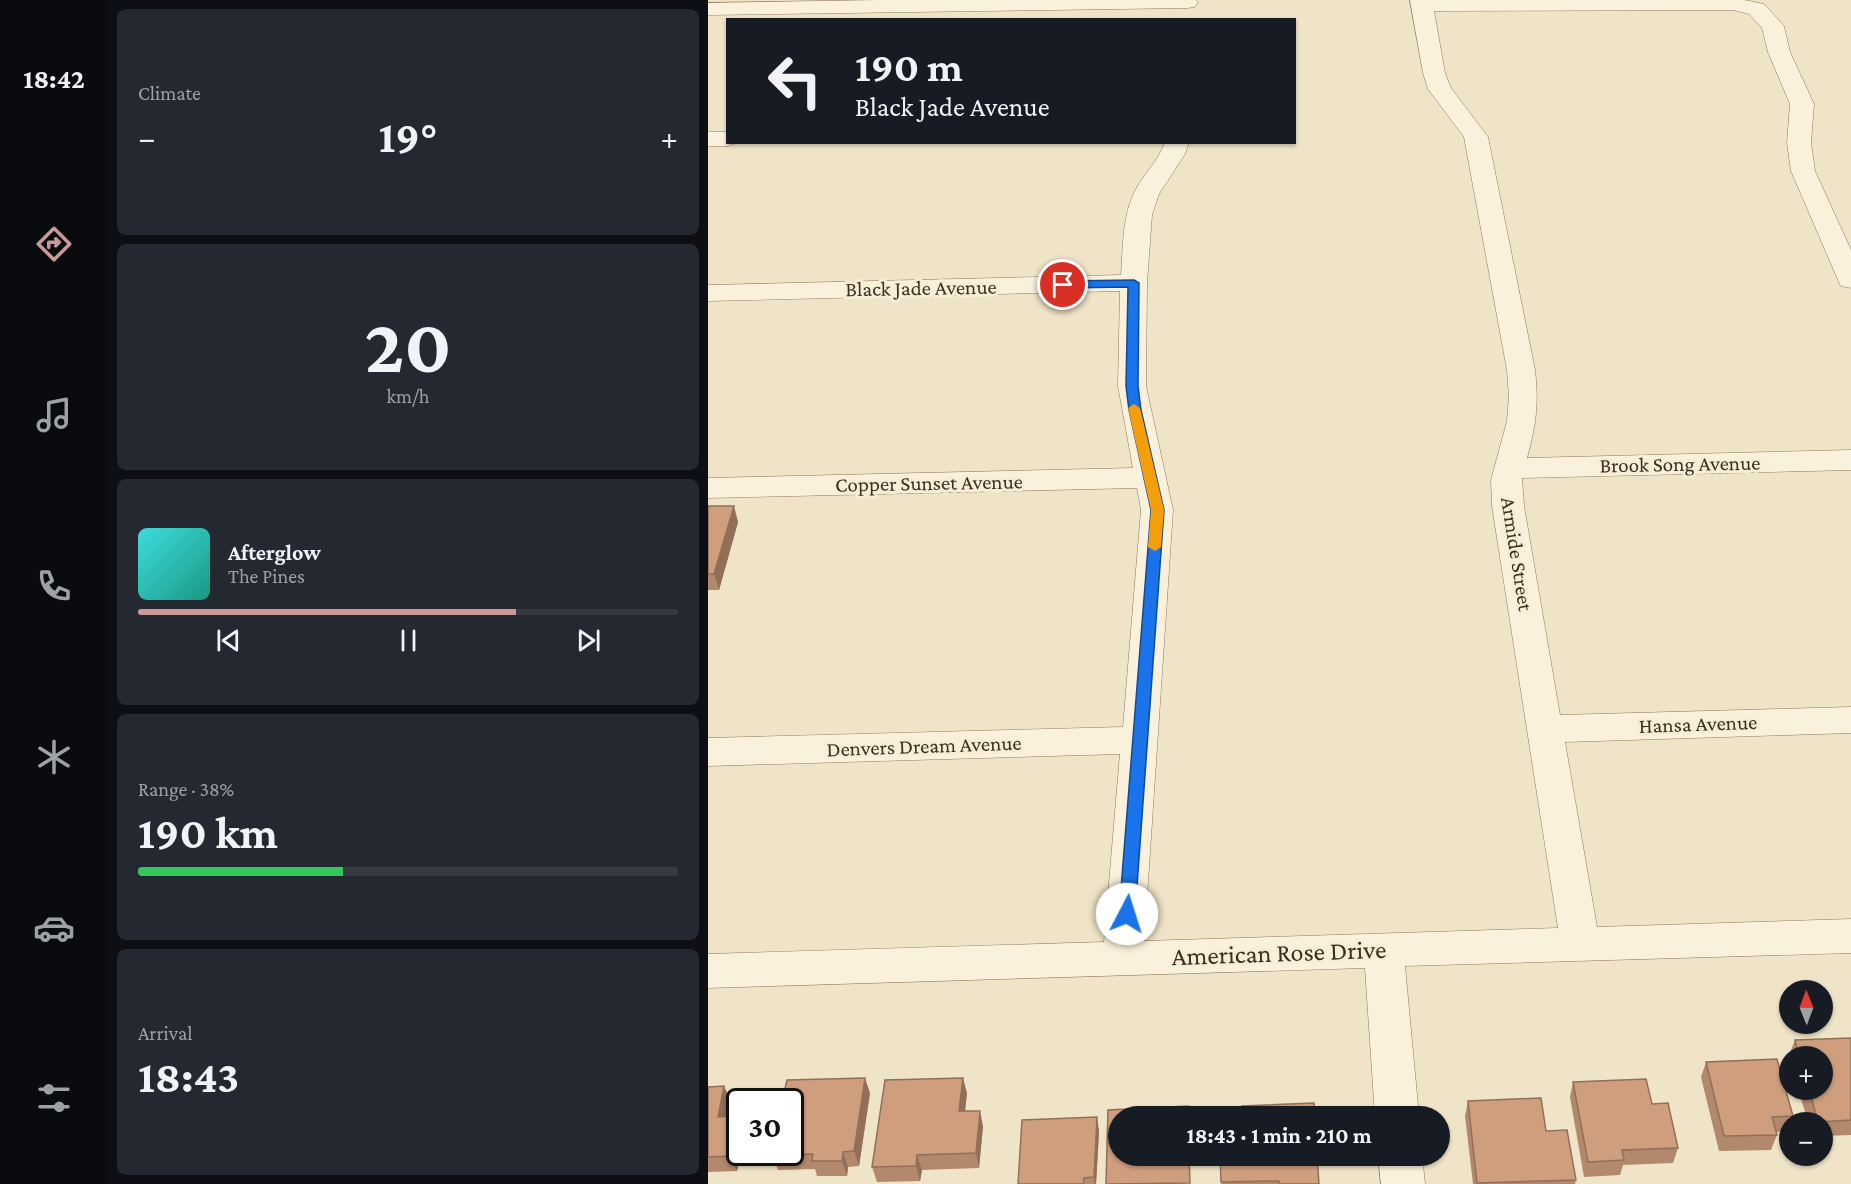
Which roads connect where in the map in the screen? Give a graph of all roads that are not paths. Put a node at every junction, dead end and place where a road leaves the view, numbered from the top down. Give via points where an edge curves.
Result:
1 (1422, 2) edge
2 (1186, 7) edge
3 (708, 9) edge
4 (708, 139) edge
5 (726, 139) edge
6 (1176, 144) edge
7 (1851, 280) edge
8 (1134, 283) junction
9 (708, 293) edge
10 (1851, 460) edge
11 (1509, 468) junction
12 (1151, 478) junction
13 (708, 488) edge
14 (1851, 720) edge
15 (1545, 729) junction
16 (1140, 740) junction
17 (708, 752) edge
18 (1851, 936) edge
19 (1580, 944) junction
20 (1384, 950) junction
21 (1123, 958) junction
22 (708, 970) edge
23 (1396, 1106) edge
24 (1401, 1166) edge
25 (1403, 1184) edge

1 - 7 street via 1733,4 1756,9 1773,26 1779,52 1802,104 1800,160
1 - 11 street, Armide Street via 1440,89 1476,137 1483,164 1524,397 1522,421
2 - 3 street
4 - 5 street
6 - 8 street via 1146,194 1139,215
8 - 9 street, Black Jade Avenue
8 - 12 street via 1132,386
10 - 11 street, Brook Song Avenue
11 - 15 street, Armide Street via 1508,506
12 - 13 street, Copper Sunset Avenue
12 - 16 street via 1157,510
14 - 15 street, Hansa Avenue
15 - 19 street, Armide Street
16 - 17 street, Denvers Dream Avenue
16 - 21 street
18 - 19 street, American Rose Drive
19 - 20 street, American Rose Drive
20 - 21 street, American Rose Drive
20 - 23 street
21 - 22 street, American Rose Drive
24 - 25 street

